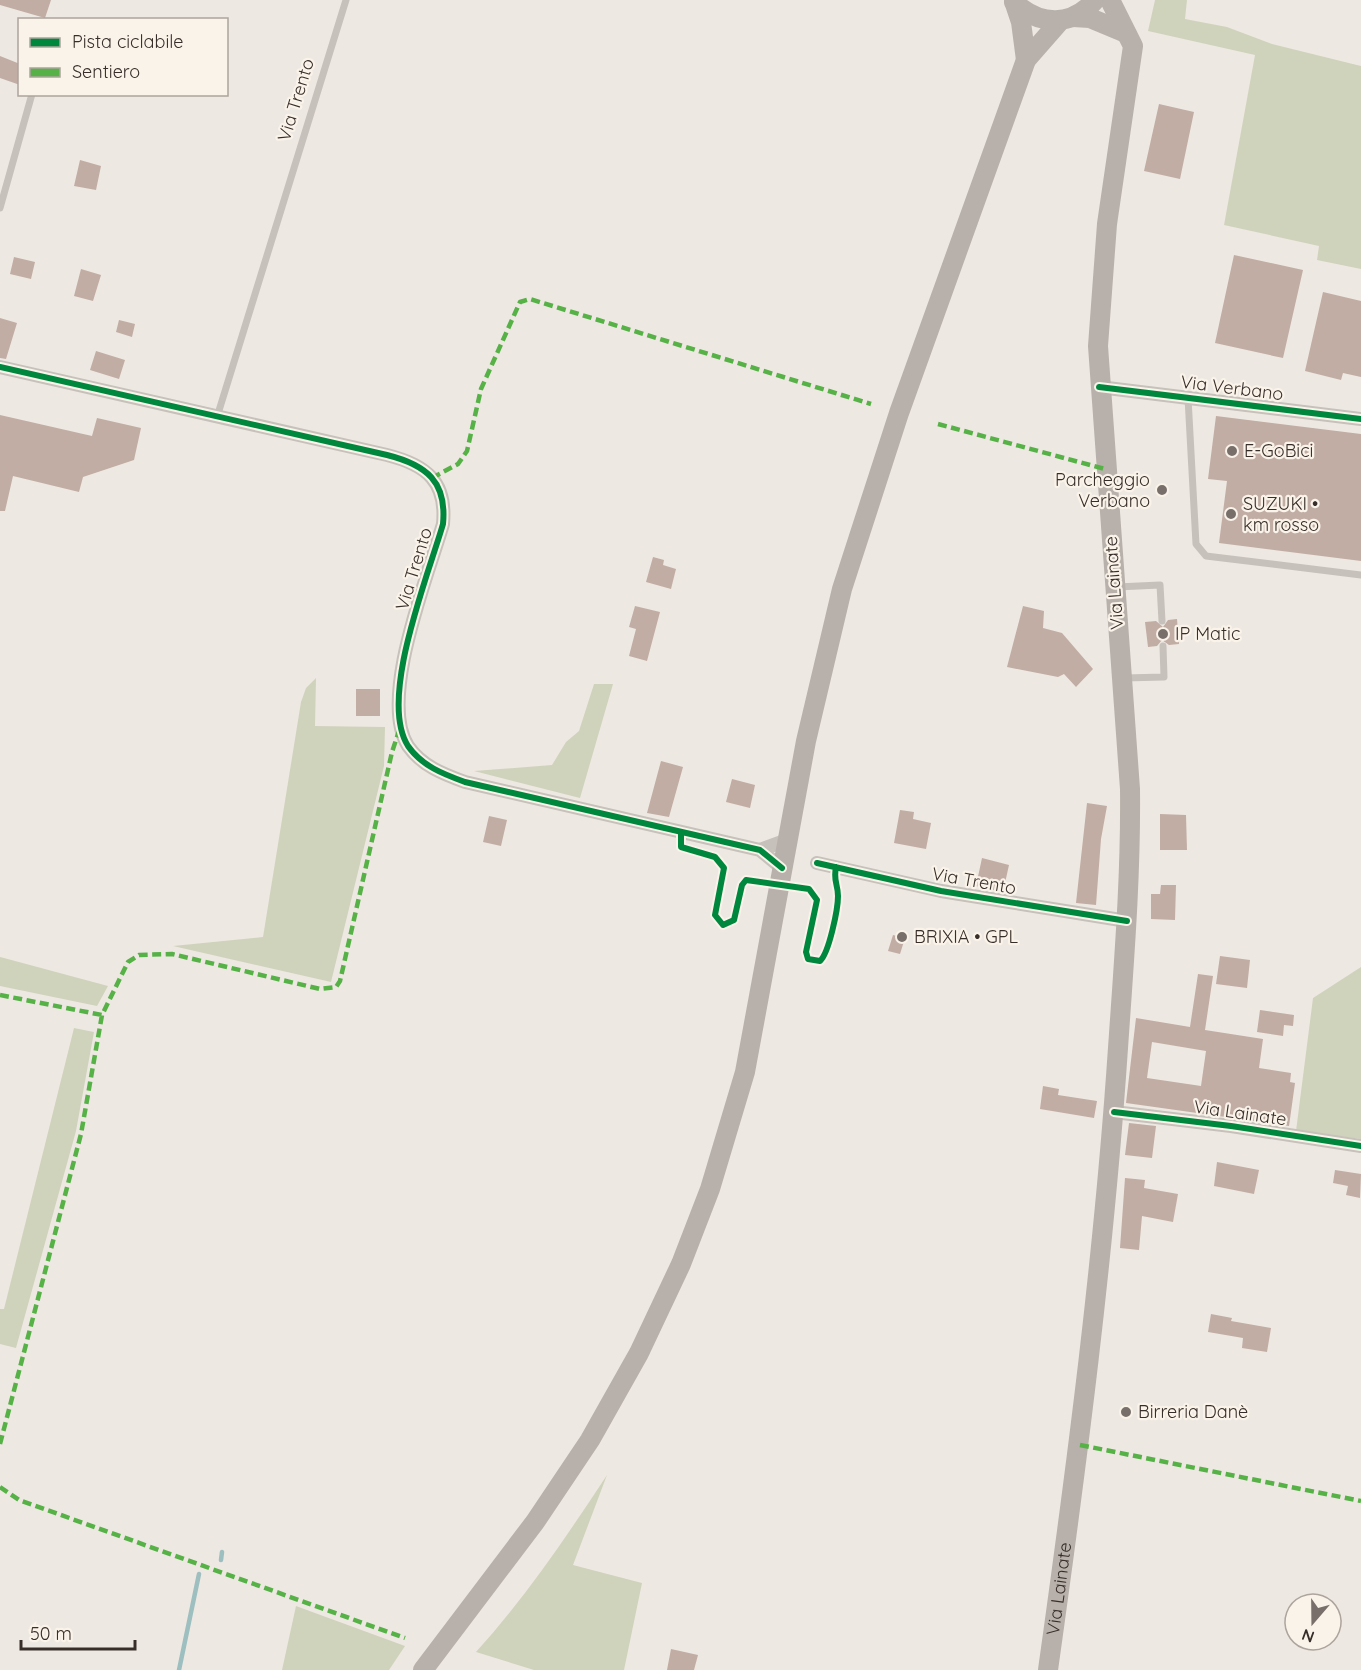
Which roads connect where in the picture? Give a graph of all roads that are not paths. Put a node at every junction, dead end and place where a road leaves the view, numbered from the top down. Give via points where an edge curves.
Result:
1 (346, 0) edge
2 (1095, 0) edge
3 (1110, 0) edge
4 (1014, 1) edge
5 (1067, 19) junction
6 (1126, 33) junction
7 (1026, 60) junction
8 (31, 96) edge
9 (0, 208) edge
10 (0, 366) edge
11 (1099, 387) junction
12 (1188, 398) junction
13 (217, 417) junction
14 (1361, 419) edge
15 (1361, 575) edge
16 (1115, 588) junction
17 (1161, 621) dead end
18 (1163, 646) dead end
19 (1122, 678) junction
20 (787, 840) junction
21 (760, 850) junction
22 (817, 862) dead end
23 (782, 868) junction
24 (1127, 921) junction
25 (1114, 1112) junction
26 (1361, 1146) edge
27 (423, 1670) edge
28 (1048, 1670) edge

1 - 13 lane, Via Trento
2 - 5 main road
3 - 6 main road
4 - 5 main road via 1035,18
4 - 7 main road
5 - 6 main road via 1090,18
5 - 7 main road
6 - 11 main road, Via Lainate via 1132,57 1117,143 1099,303
7 - 20 main road via 903,402 842,590
8 - 9 lane
10 - 13 street, Via Trento
11 - 12 street, Via Verbano
11 - 16 main road, Via Lainate
12 - 14 street, Via Verbano
12 - 15 lane via 1196,544 1200,551 1206,556
13 - 21 street, Via Trento via 404,459 422,469 440,489 443,524 409,639 397,702 408,745 422,762 465,782
16 - 17 lane via 1160,585
16 - 19 main road, Via Lainate
18 - 19 lane via 1164,677
19 - 24 main road, Via Lainate via 1130,789
20 - 21 street
20 - 23 main road
21 - 23 street
22 - 24 street, Via Trento via 941,891
23 - 27 main road via 745,1072 725,1143 681,1264 639,1353 590,1440 535,1522
24 - 25 main road, Via Lainate
25 - 26 street, Via Lainate
25 - 28 main road, Via Lainate via 1092,1342

